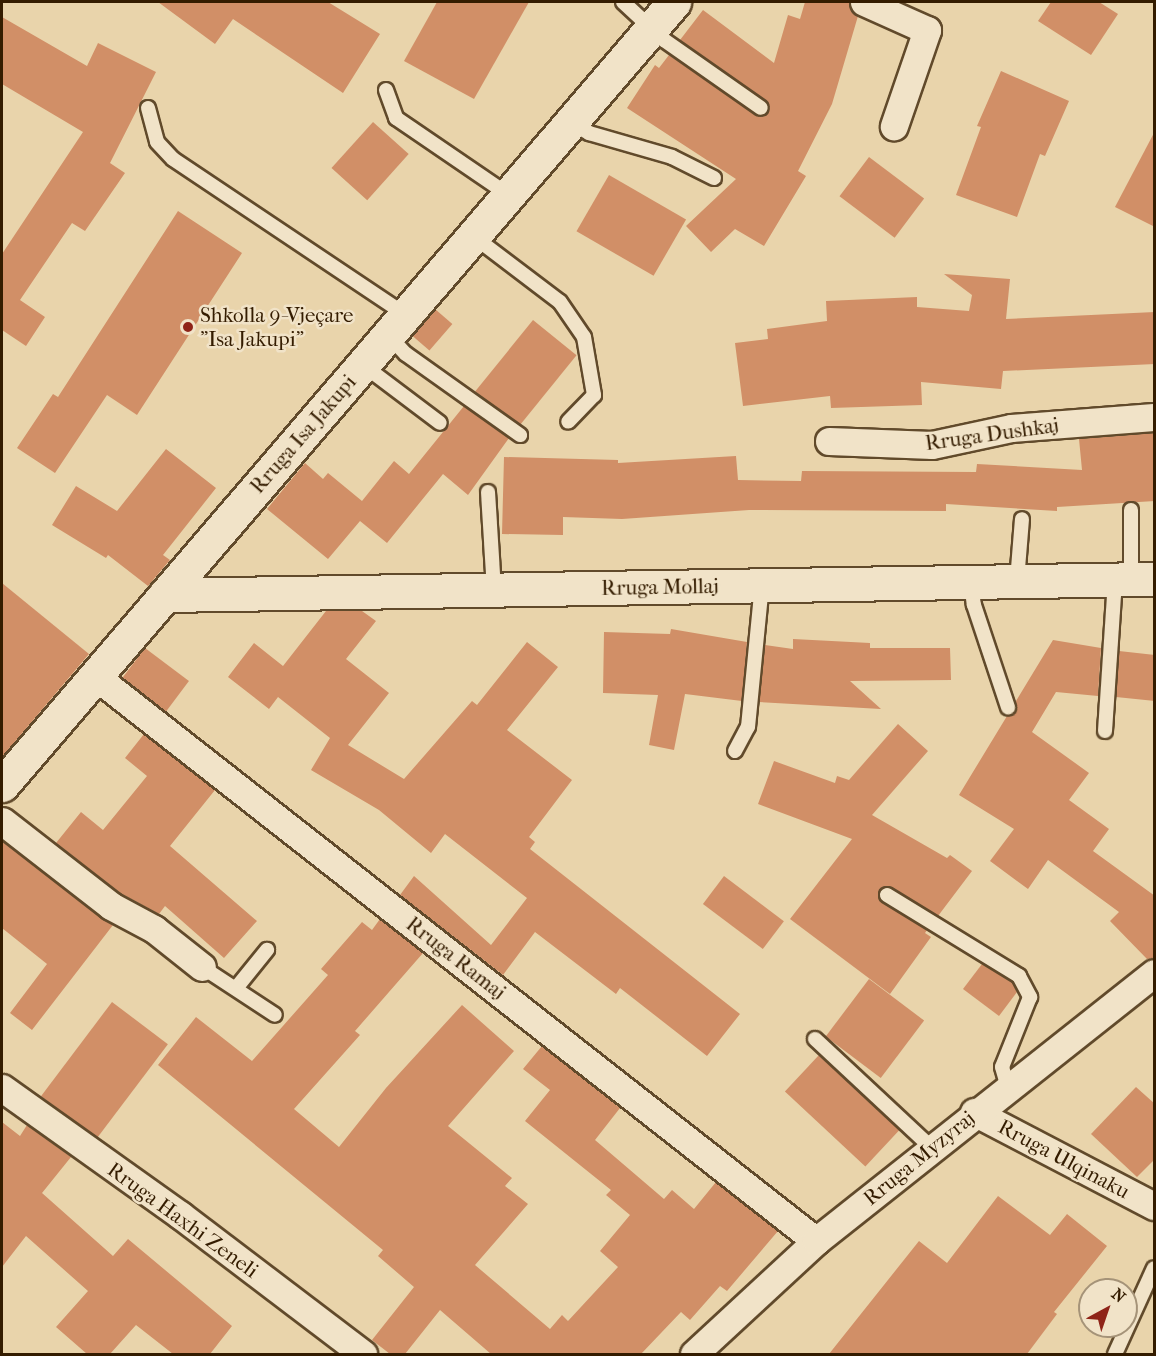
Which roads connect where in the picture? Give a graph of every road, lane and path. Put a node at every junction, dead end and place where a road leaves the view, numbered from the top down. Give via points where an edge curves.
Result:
1 (623, 2) edge
2 (675, 2) edge
3 (864, 2) edge
4 (653, 26) junction
5 (386, 90) dead end
6 (148, 108) dead end
7 (761, 108) dead end
8 (570, 123) junction
9 (894, 126) dead end
10 (714, 178) dead end
11 (508, 195) junction
12 (473, 236) junction
13 (397, 325) junction
14 (363, 365) junction
15 (1155, 417) edge
16 (568, 422) dead end
17 (440, 423) dead end
18 (520, 435) dead end
19 (829, 441) dead end
20 (488, 492) dead end
21 (1131, 510) dead end
22 (1022, 519) dead end
23 (1134, 579) edge
24 (1017, 581) junction
25 (971, 582) junction
26 (762, 585) junction
27 (494, 590) junction
28 (165, 595) junction
29 (95, 676) junction
30 (1008, 707) dead end
31 (1105, 731) dead end
32 (735, 751) dead end
33 (2, 785) edge
34 (2, 820) edge
35 (887, 896) dead end
36 (267, 950) dead end
37 (202, 967) joint
38 (1155, 973) edge
39 (237, 987) junction
40 (275, 1015) dead end
41 (815, 1039) dead end
42 (2, 1088) edge
43 (1008, 1088) junction
44 (974, 1112) junction
45 (932, 1148) junction
46 (1155, 1206) edge
47 (816, 1241) junction
48 (1155, 1268) edge
49 (363, 1354) edge
50 (694, 1354) edge
51 (1115, 1354) edge

1 - 4 lane
2 - 4 street, Rruga Isa Jakupi
3 - 9 street via 927,30
4 - 7 lane via 664,40
4 - 8 street, Rruga Isa Jakupi
5 - 11 lane via 396,118
6 - 13 lane via 157,142 173,159
8 - 10 lane via 589,133 672,157
8 - 11 street, Rruga Isa Jakupi
11 - 12 street, Rruga Isa Jakupi
12 - 13 street, Rruga Isa Jakupi
12 - 16 lane via 560,302 584,337 594,395
13 - 14 street, Rruga Isa Jakupi
13 - 18 lane via 406,354
14 - 17 lane
14 - 28 street, Rruga Isa Jakupi
15 - 19 street, Rruga Dushkaj via 1011,428 932,445
20 - 27 lane
21 - 23 lane
22 - 24 lane
23 - 24 street, Rruga Mollaj
23 - 31 lane
24 - 25 street, Rruga Mollaj
25 - 26 street, Rruga Mollaj
25 - 30 lane via 974,605
26 - 27 street, Rruga Mollaj
26 - 32 lane via 748,727
27 - 28 street, Rruga Mollaj
28 - 29 street, Rruga Isa Jakupi
29 - 33 street, Rruga Isa Jakupi
29 - 47 street, Rruga Ramaj
34 - 37 street via 111,906 154,929
35 - 43 lane via 1019,976 1030,997 1002,1067
36 - 39 lane
37 - 39 lane
38 - 43 street, Rruga Myzyraj
39 - 40 lane
41 - 45 lane
42 - 49 street, Rruga Haxhi Zeneli via 180,1215
43 - 44 street, Rruga Myzyraj
44 - 45 street, Rruga Myzyraj
44 - 46 street, Rruga Ulqinaku
45 - 47 street, Rruga Myzyraj
47 - 50 street, Rruga Myzyraj
48 - 51 lane

